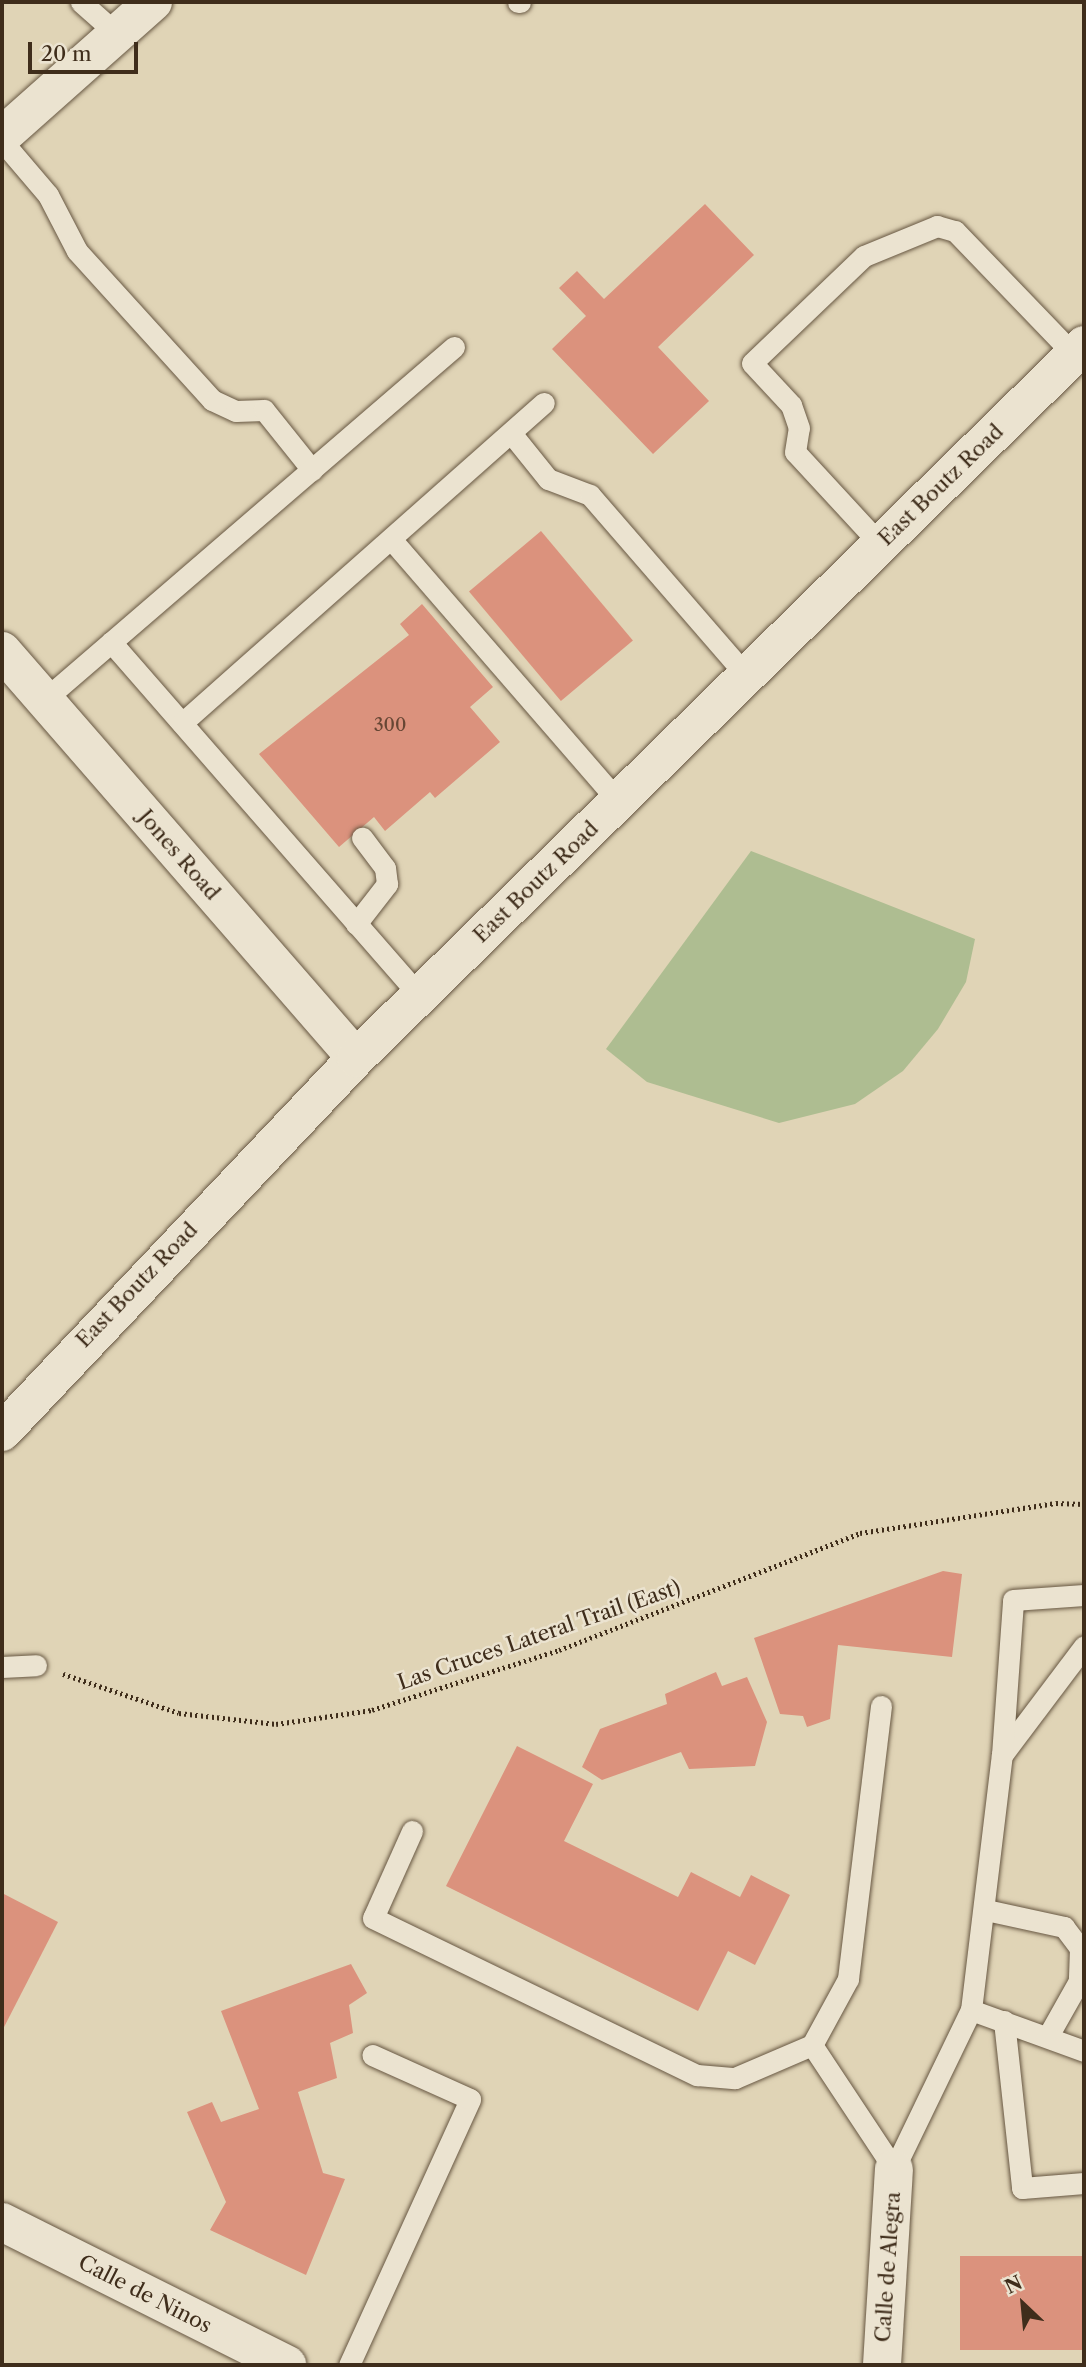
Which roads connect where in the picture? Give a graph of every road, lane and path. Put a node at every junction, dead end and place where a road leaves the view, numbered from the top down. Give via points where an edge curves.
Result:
1 (81, 2) edge
2 (153, 2) edge
3 (117, 34) junction
4 (2, 138) edge
5 (454, 348) dead end
6 (1081, 355) edge
7 (544, 403) dead end
8 (510, 433) junction
9 (312, 470) junction
10 (391, 539) junction
11 (880, 544) junction
12 (111, 642) junction
13 (2, 651) edge
14 (746, 675) junction
15 (44, 700) junction
16 (182, 723) junction
17 (618, 801) junction
18 (362, 838) dead end
19 (356, 923) junction
20 (420, 996) junction
21 (356, 1058) junction
22 (2, 1432) edge
23 (1084, 1504) edge
24 (1084, 1595) edge
25 (1084, 1646) edge
26 (36, 1665) joint
27 (2, 1667) edge
28 (881, 1706) dead end
29 (1002, 1755) junction
30 (412, 1831) dead end
31 (986, 1910) junction
32 (971, 2010) junction
33 (1004, 2021) junction
34 (1048, 2036) junction
35 (812, 2045) junction
36 (1084, 2051) edge
37 (372, 2055) dead end
38 (894, 2169) junction
39 (1084, 2183) edge
40 (2, 2222) edge
41 (287, 2365) edge
42 (349, 2365) edge
43 (882, 2365) edge

1 - 3 lane
2 - 3 main road
3 - 4 main road
4 - 9 lane via 48,194 77,251 212,400 236,411 264,411
5 - 9 lane
6 - 11 main road, East Boutz Road
6 - 11 lane via 955,231 937,226 864,256 752,362 791,405 799,428 795,452
7 - 8 lane
8 - 10 lane
8 - 14 lane via 548,479 590,495
9 - 12 lane
10 - 16 lane
10 - 17 lane
11 - 14 main road, East Boutz Road
12 - 15 lane
12 - 16 lane
13 - 15 main road, Jones Road
14 - 17 main road, East Boutz Road
15 - 21 main road, Jones Road
16 - 19 lane
17 - 20 main road, East Boutz Road
18 - 19 lane via 385,868 387,884
19 - 20 lane
20 - 21 main road, East Boutz Road
21 - 22 main road, East Boutz Road
23 - 26 path, Las Cruces Lateral Trail (East) via 1056,1503 860,1533 559,1650 372,1710 276,1724 179,1713
24 - 29 lane via 1013,1600
25 - 29 lane
26 - 27 lane
28 - 35 lane via 848,1979
29 - 31 lane
30 - 35 lane via 373,1918 697,2075 735,2078
31 - 32 lane
31 - 34 lane via 1064,1927 1080,1948 1079,1981
32 - 33 lane
32 - 38 lane
33 - 34 lane
33 - 39 lane via 1023,2188
34 - 36 lane
35 - 38 lane
37 - 42 lane via 470,2099
38 - 43 main road, Calle de Alegra
40 - 41 main road, Calle de Ninos

